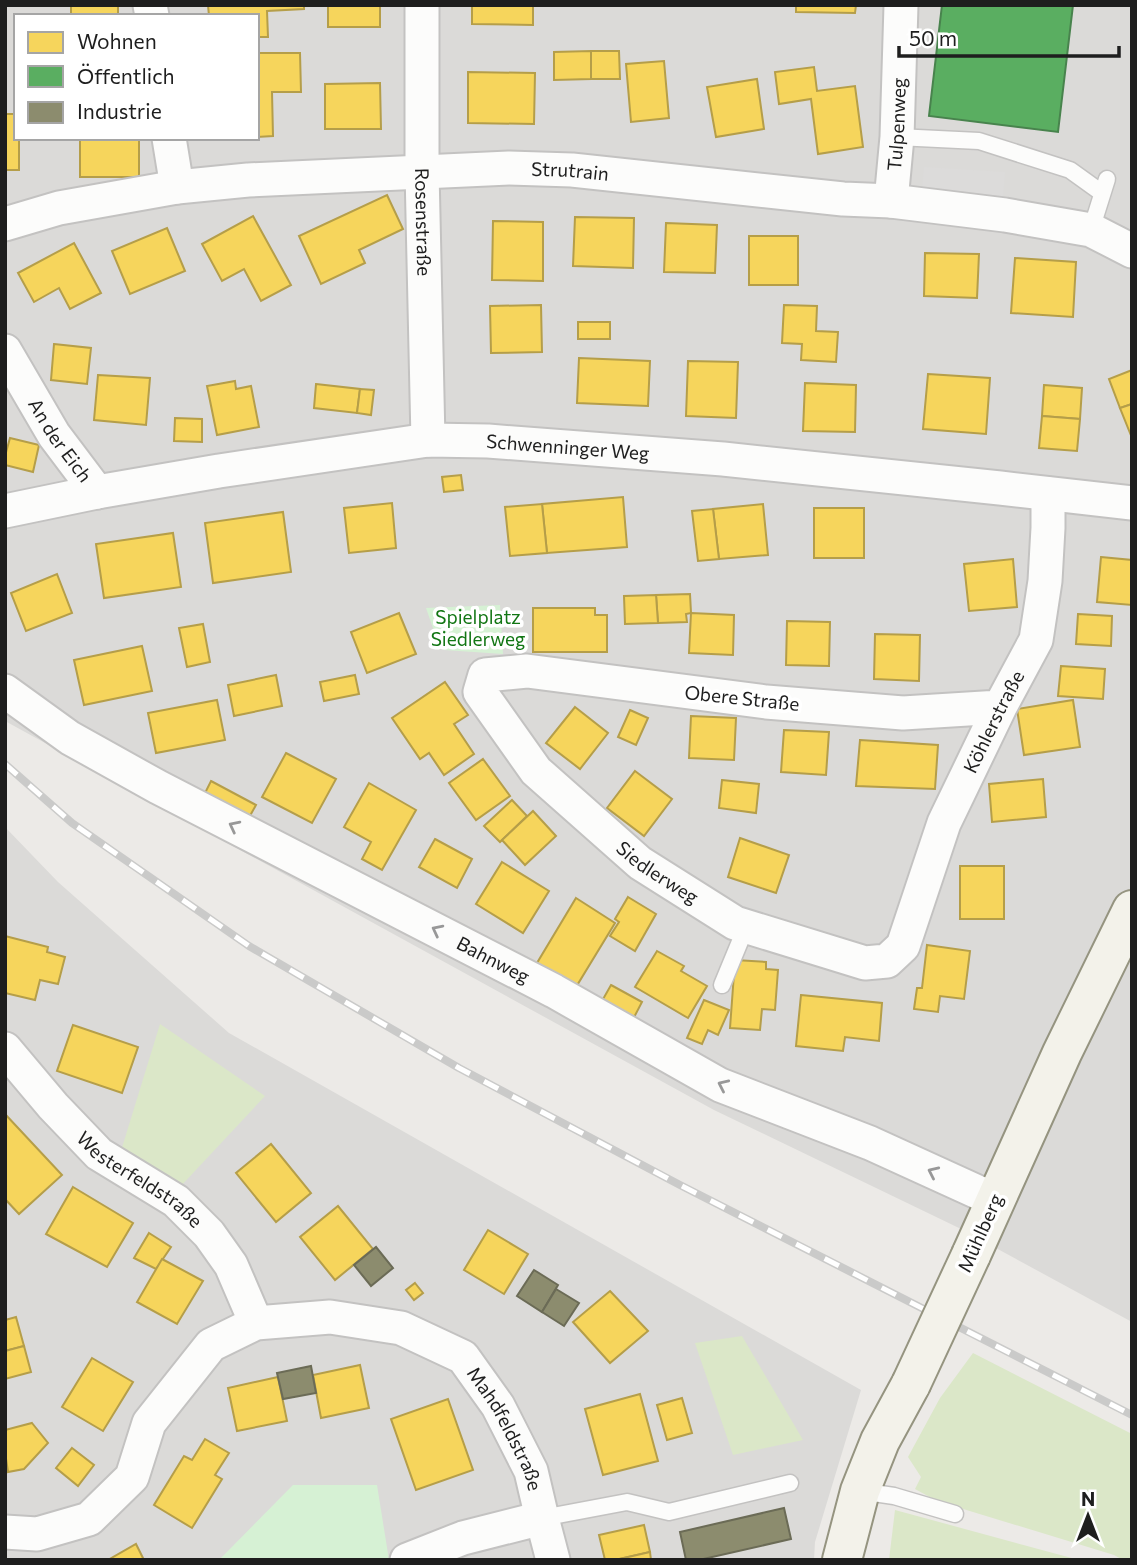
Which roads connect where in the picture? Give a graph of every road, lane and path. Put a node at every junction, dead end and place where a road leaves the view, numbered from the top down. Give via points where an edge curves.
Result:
1 (422, 5) edge
2 (901, 5) edge
3 (897, 137) junction
4 (170, 140) edge
5 (422, 171) junction
6 (177, 187) junction
7 (891, 201) junction
8 (5, 224) edge
9 (1091, 230) junction
10 (1132, 251) edge
11 (5, 351) edge
12 (428, 440) junction
13 (97, 492) junction
14 (1048, 494) junction
15 (1132, 503) edge
16 (5, 511) edge
17 (485, 675) joint
18 (5, 691) edge
19 (1000, 707) junction
20 (1132, 910) edge
21 (746, 927) junction
22 (903, 946) joint
23 (722, 985) dead end
24 (5, 1049) edge
25 (995, 1200) junction
26 (256, 1324) junction
27 (790, 1483) dead end
28 (860, 1491) junction
29 (955, 1514) dead end
30 (542, 1518) junction
31 (5, 1532) edge
32 (407, 1560) edge
33 (553, 1560) edge
34 (842, 1560) edge

1 - 5 street, Rosenstraße
2 - 3 street, Tulpenweg
3 - 7 street, Tulpenweg
3 - 9 lane via 979,141 1070,170 1104,186
4 - 6 street
5 - 6 street, Strutrain
5 - 7 street, Strutrain via 572,170
5 - 12 street, Rosenstraße
6 - 8 street, Strutrain via 59,208
7 - 9 street, Strutrain
9 - 10 street, Strutrain
11 - 13 street, An der Eich via 54,435
12 - 13 street, Schwenninger Weg
12 - 14 street, Schwenninger Weg via 723,459
13 - 16 street, Schwenninger Weg
14 - 15 street, Schwenninger Weg
14 - 19 street, Köhlerstraße via 1045,581 1036,640
17 - 19 street, Obere Straße via 527,671 766,702 903,713
17 - 21 street, Siedlerweg via 480,692 536,771 640,863
25 -> 18 street, Bahnweg via 870,1143 720,1085 554,991 158,787 70,738
19 - 22 street, Köhlerstraße via 944,823
20 - 25 street, Mühlberg
21 - 22 street, Siedlerweg via 865,963 887,961
21 - 23 lane
24 - 26 street, Westerfeldstraße via 99,1154 176,1202 209,1234 231,1265
25 - 28 street, Mühlberg, bridge
26 - 30 street, Mahdfeldstraße via 330,1317 401,1328 463,1357 498,1406 531,1471
26 - 31 street via 211,1345 149,1423 132,1477 89,1519 37,1534
27 - 30 lane, Mahdfeldstraße via 669,1512 627,1502
28 - 29 lane
28 - 34 street, Mühlberg
30 - 32 street via 463,1538
30 - 33 street, Mahdfeldstraße

